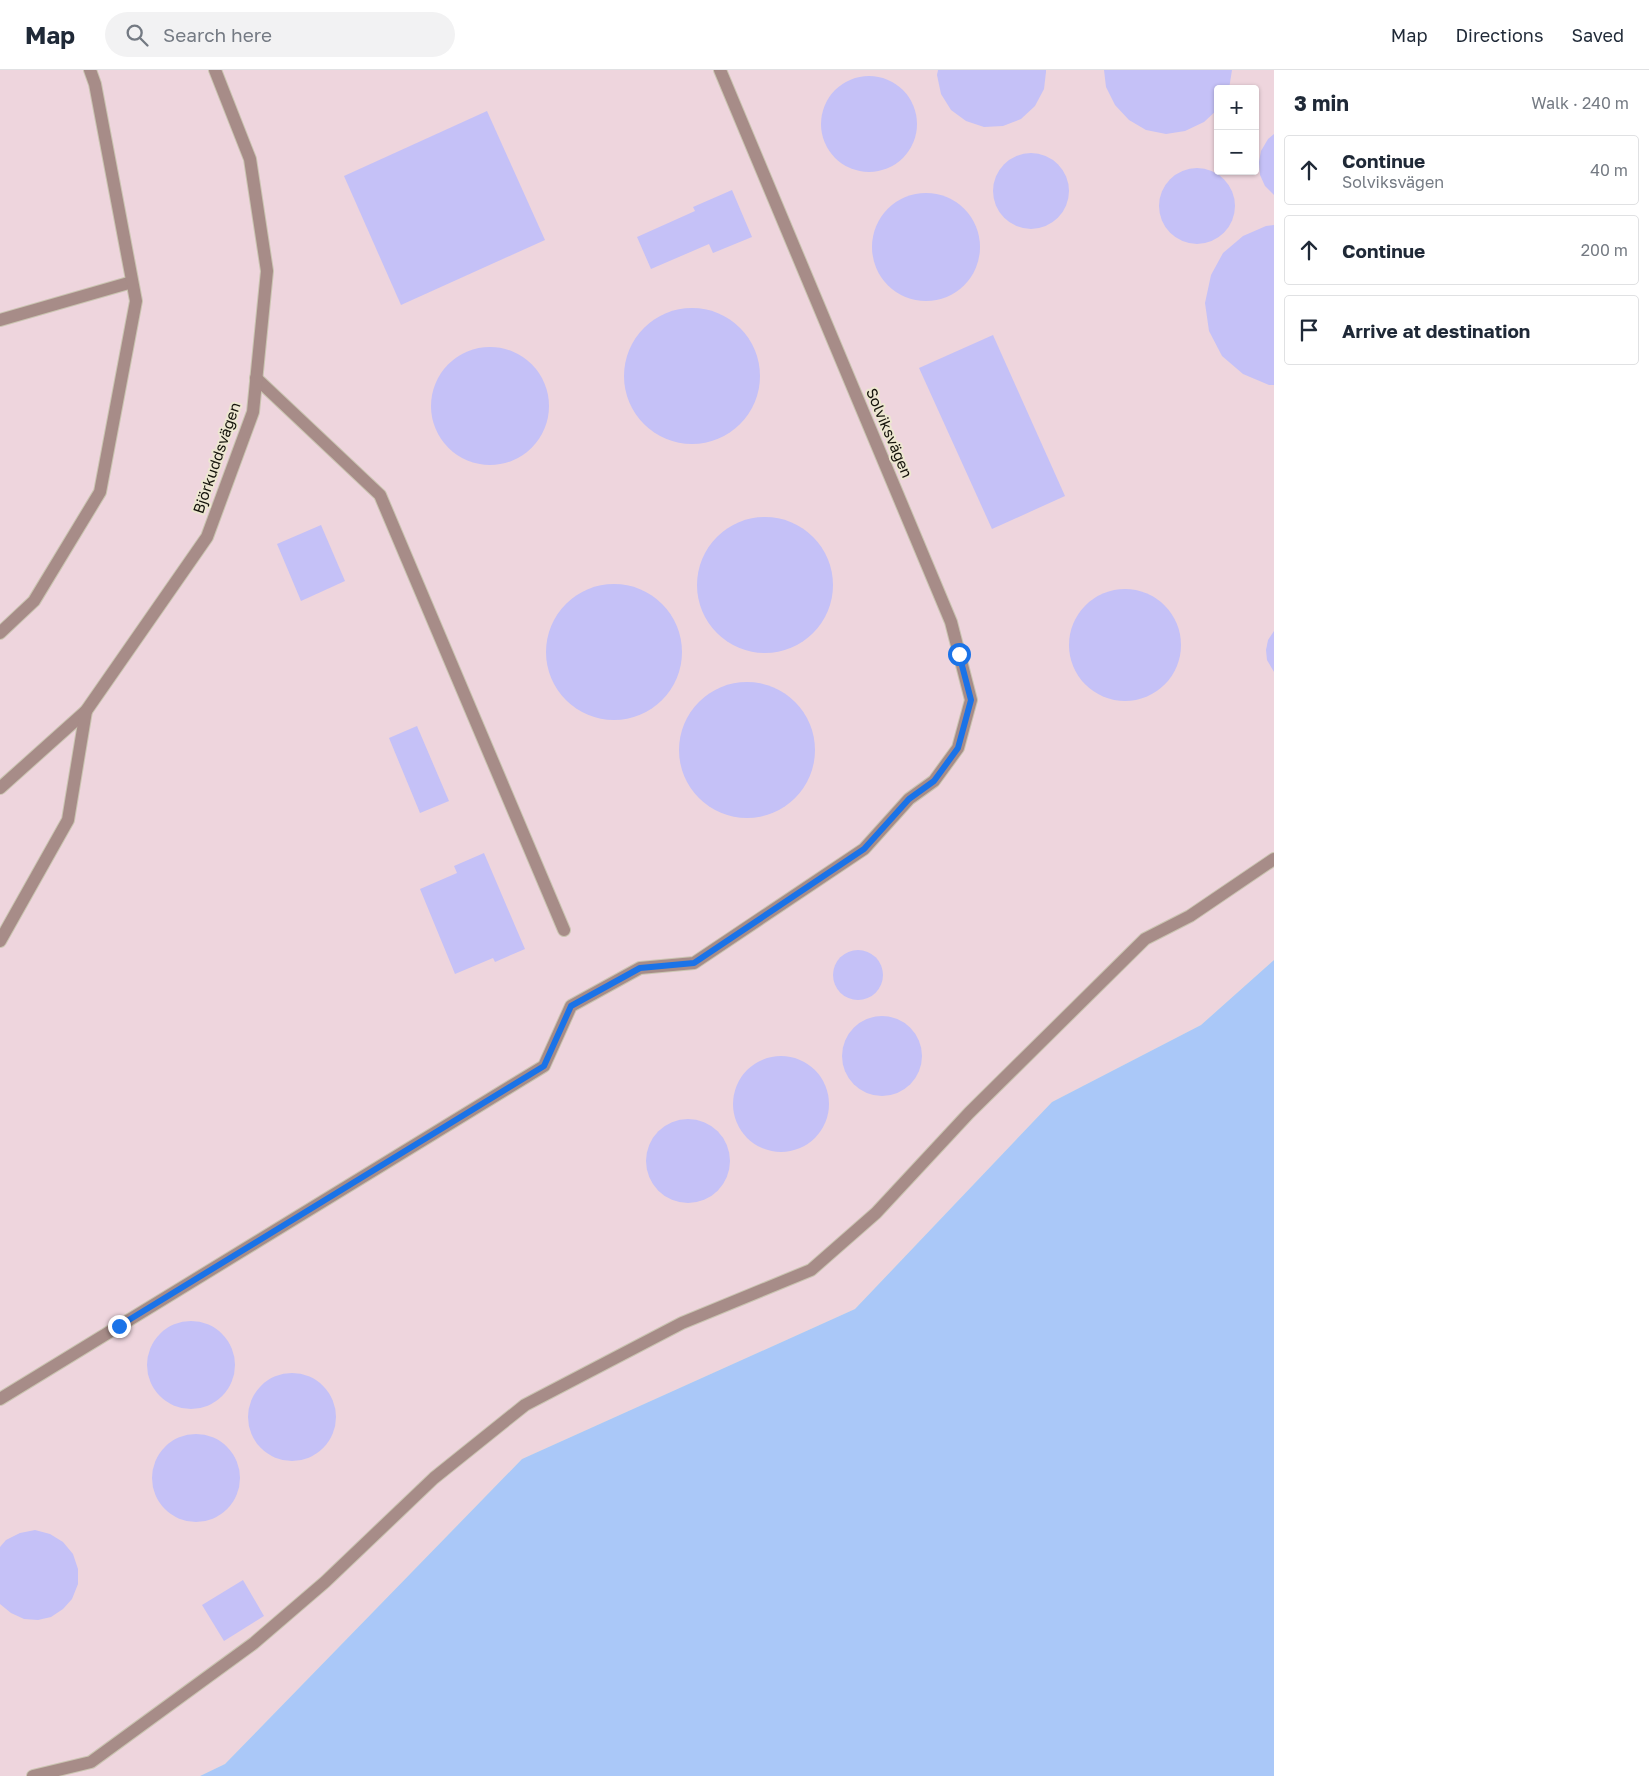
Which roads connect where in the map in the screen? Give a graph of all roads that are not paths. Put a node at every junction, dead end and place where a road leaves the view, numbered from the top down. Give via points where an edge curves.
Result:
1 (90, 70) edge
2 (215, 70) edge
3 (720, 70) edge
4 (132, 282) junction
5 (0, 320) edge
6 (256, 378) junction
7 (0, 633) edge
8 (86, 711) junction
9 (0, 788) edge
10 (1274, 859) edge
11 (564, 930) dead end
12 (0, 941) edge
13 (0, 1399) edge
14 (33, 1776) edge

1 - 4 street
2 - 6 street, Björkuddsvägen via 250,159 267,271
3 - 13 street, Solviksvägen via 951,622 971,700 958,748 934,781 909,799 864,849 694,963 640,968 571,1006 544,1066
4 - 5 street
4 - 7 street via 136,301 100,492 34,601
6 - 8 street, Björkuddsvägen via 253,412 207,537
6 - 11 street via 380,495
8 - 9 street, Björkuddsvägen
8 - 12 street via 68,820
10 - 14 street via 1190,916 1145,939 969,1112 876,1213 811,1270 682,1322 525,1404 434,1478 325,1582 254,1643 91,1762

